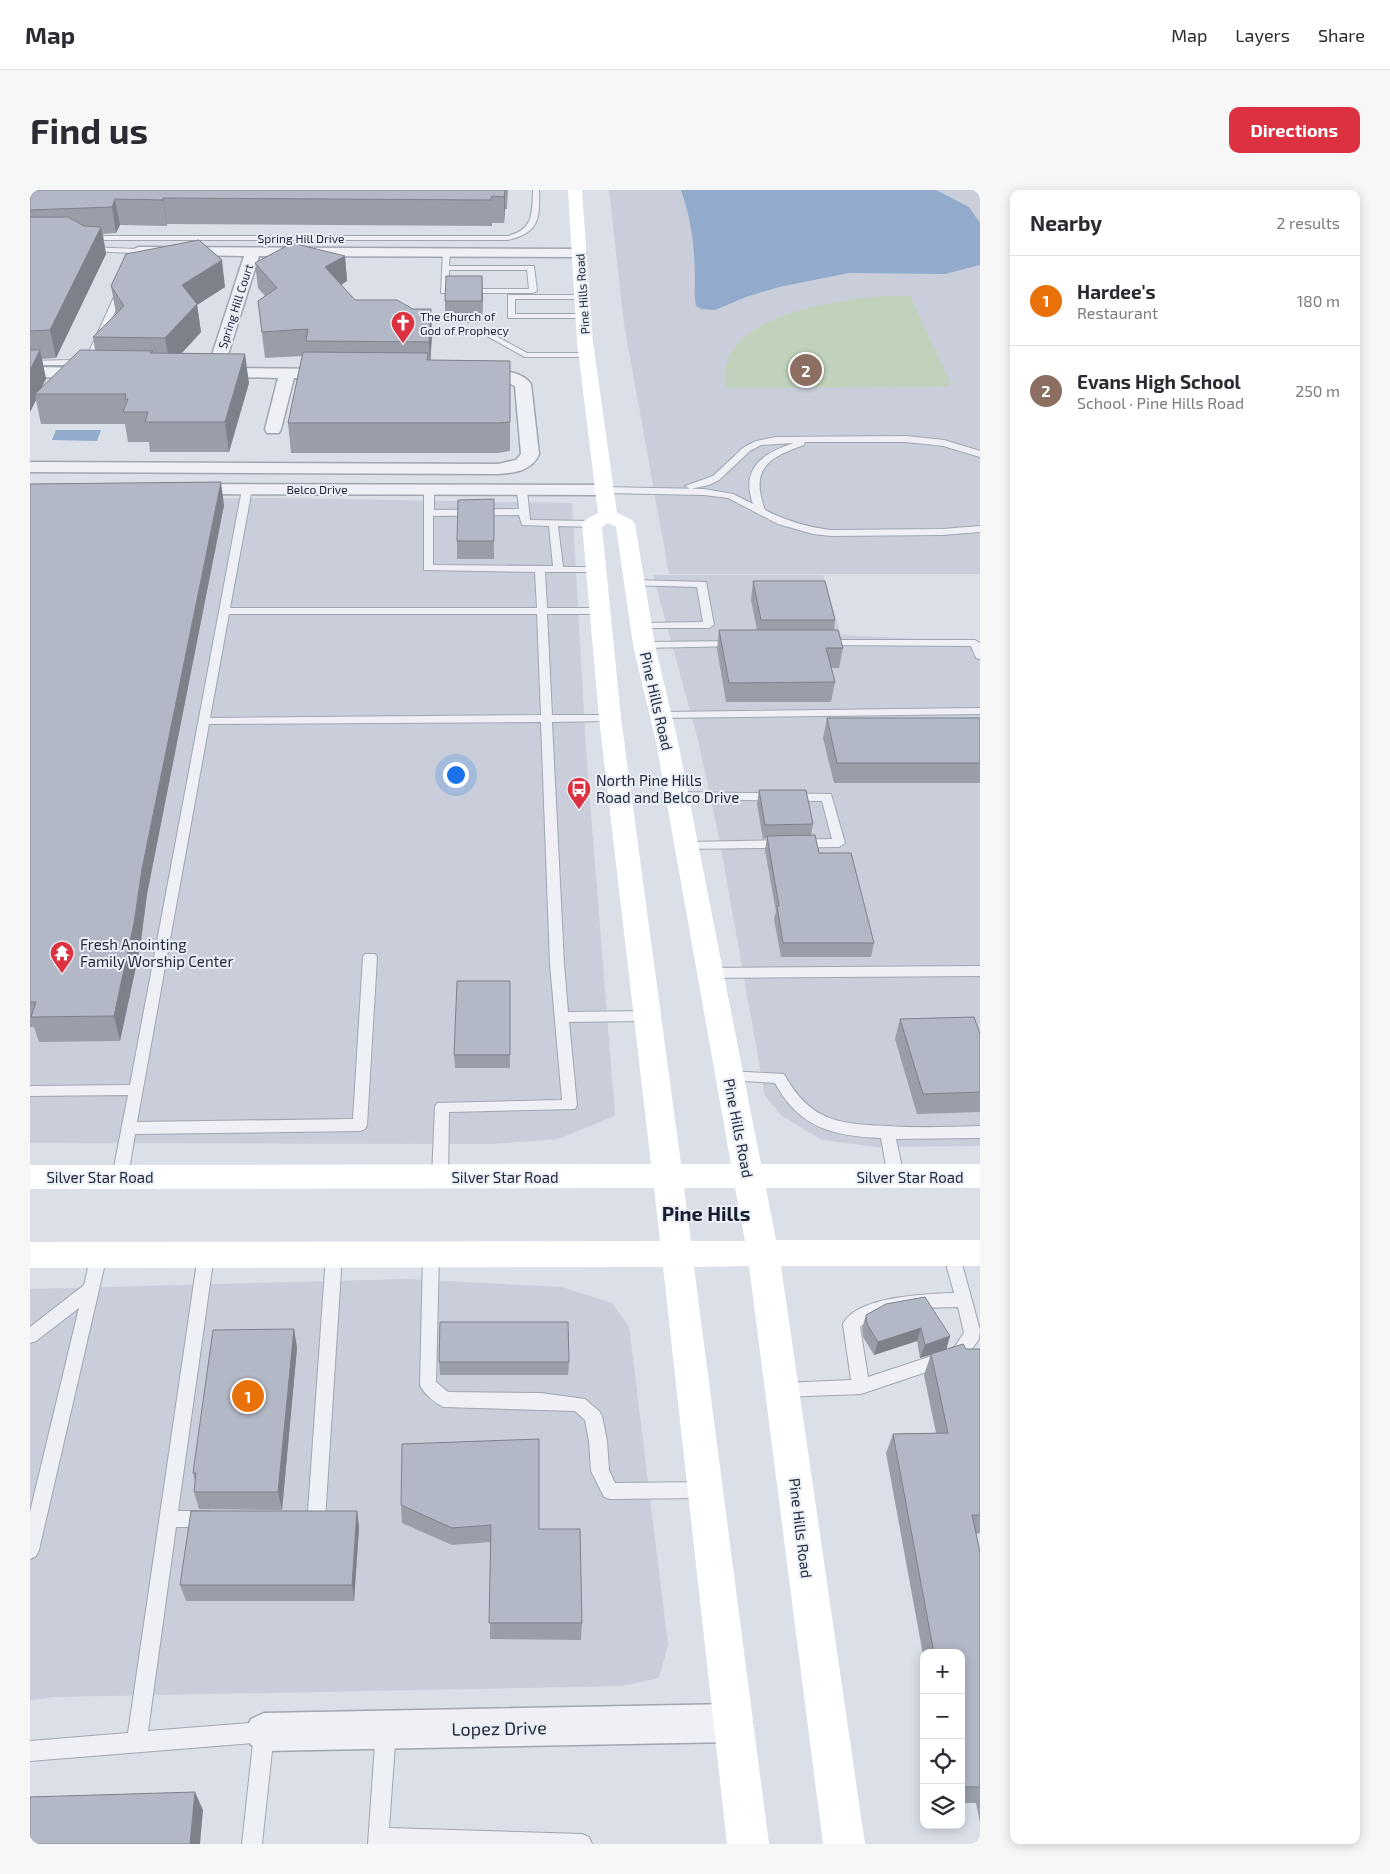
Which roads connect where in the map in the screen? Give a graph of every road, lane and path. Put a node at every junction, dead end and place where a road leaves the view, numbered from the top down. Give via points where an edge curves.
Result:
1 (536, 190) edge
2 (575, 190) edge
3 (256, 244) junction
4 (387, 245) junction
5 (138, 251) junction
6 (446, 252) junction
7 (579, 253) junction
8 (130, 268) edge
9 (445, 268) junction
10 (127, 276) edge
11 (582, 297) junction
12 (584, 316) junction
13 (407, 327) edge
14 (587, 355) junction
15 (218, 361) edge
16 (30, 363) edge
17 (30, 372) edge
18 (109, 373) edge
19 (198, 373) edge
20 (287, 374) junction
21 (355, 374) edge
22 (461, 374) edge
23 (273, 429) dead end
24 (816, 438) junction
25 (980, 454) edge
26 (30, 467) edge
27 (210, 468) junction
28 (166, 489) edge
29 (204, 489) junction
30 (247, 489) junction
31 (429, 490) junction
32 (522, 490) junction
33 (604, 490) junction
34 (664, 491) junction
35 (524, 512) junction
36 (761, 512) junction
37 (429, 513) junction
38 (600, 520) junction
39 (553, 523) junction
40 (980, 529) edge
41 (540, 569) junction
42 (558, 569) junction
43 (595, 570) junction
44 (633, 583) junction
45 (224, 610) junction
46 (541, 611) junction
47 (600, 611) junction
48 (643, 635) junction
49 (860, 643) joint
50 (746, 644) edge
51 (812, 644) edge
52 (980, 656) edge
53 (980, 711) edge
54 (660, 715) junction
55 (546, 718) junction
56 (610, 718) junction
57 (204, 721) junction
58 (676, 796) junction
59 (686, 846) junction
60 (370, 957) dead end
61 (980, 972) edge
62 (710, 973) junction
63 (647, 1016) junction
64 (562, 1017) junction
65 (729, 1076) junction
66 (135, 1090) junction
67 (30, 1091) edge
68 (128, 1128) junction
69 (887, 1132) junction
70 (980, 1132) edge
71 (667, 1176) junction
72 (980, 1176) edge
73 (120, 1177) junction
74 (440, 1177) junction
75 (748, 1177) junction
76 (896, 1177) junction
77 (30, 1178) edge
78 (966, 1253) edge
79 (30, 1255) edge
80 (99, 1255) junction
81 (206, 1255) junction
82 (334, 1255) junction
83 (431, 1255) junction
84 (677, 1255) junction
85 (763, 1255) junction
86 (91, 1289) junction
87 (964, 1300) junction
88 (30, 1336) edge
89 (861, 1387) junction
90 (783, 1390) junction
91 (706, 1490) junction
92 (168, 1519) junction
93 (227, 1520) edge
94 (286, 1520) edge
95 (30, 1550) edge
96 (734, 1723) junction
97 (386, 1729) junction
98 (264, 1732) junction
99 (137, 1742) junction
100 (30, 1751) edge
101 (379, 1841) edge
102 (252, 1844) edge
103 (582, 1844) edge
104 (748, 1844) edge
105 (844, 1844) edge

1 - 4 lane, Spring Hill Drive via 534,221 528,230 517,236
2 - 7 main road, Pine Hills Road
3 - 4 street, Spring Hill Drive
3 - 5 street, Spring Hill Drive
3 - 5 lane, Spring Hill Drive via 104,237 76,241 90,250
3 - 15 street, Spring Hill Court
4 - 6 street, Spring Hill Drive
5 - 8 lane
6 - 7 street, Spring Hill Drive
6 - 9 lane
7 - 11 main road, Pine Hills Road
9 - 9 lane via 444,291 533,291 531,268
10 - 16 lane via 91,355 68,363
11 - 12 main road, Pine Hills Road
11 - 12 lane via 510,297 511,316
12 - 14 main road, Pine Hills Road
13 - 14 lane via 415,331 487,333 525,355
14 - 33 main road, Pine Hills Road
17 - 18 street
19 - 20 street
20 - 21 street
20 - 23 street
22 - 27 street via 510,377 524,384 530,454 525,462 498,469
24 - 25 lane via 928,440
24 - 34 lane via 759,443 747,449 716,478
24 - 36 lane via 770,456 756,469 754,497
26 - 27 street
27 - 29 street
28 - 29 street, Belco Drive
29 - 30 street, Belco Drive
30 - 31 street, Belco Drive
30 - 45 lane
31 - 32 street, Belco Drive
31 - 37 lane
32 - 33 street, Belco Drive
32 - 35 lane
33 - 34 lane
33 - 38 main road, Pine Hills Road
34 - 36 lane via 730,496
35 - 37 lane
35 - 39 lane via 525,523
36 - 40 lane via 798,528 831,533
37 - 41 lane via 428,568
38 - 39 lane
38 - 43 main road, Pine Hills Road
38 - 44 main road, Pine Hills Road via 625,524
39 - 42 lane
41 - 42 lane
41 - 46 lane
42 - 43 lane
43 - 47 main road, Pine Hills Road
44 - 48 main road, Pine Hills Road
44 - 48 lane via 702,584 709,625
45 - 46 lane
45 - 57 lane
46 - 47 lane
46 - 55 lane
47 - 56 main road, Pine Hills Road
48 - 50 lane
48 - 54 main road, Pine Hills Road
49 - 51 lane
49 - 52 lane via 975,643
53 - 54 lane
54 - 58 main road, Pine Hills Road
55 - 56 lane
55 - 57 lane
55 - 64 lane
56 - 63 main road, Pine Hills Road
57 - 66 lane
58 - 59 main road, Pine Hills Road
58 - 59 lane via 826,797 838,843
59 - 62 main road, Pine Hills Road
60 - 68 lane via 360,1126
61 - 62 lane
62 - 65 main road, Pine Hills Road
63 - 64 lane
63 - 71 main road, Pine Hills Road
64 - 74 lane via 570,1105 442,1107
65 - 69 lane via 779,1078 790,1099 810,1117 830,1127
65 - 75 main road, Pine Hills Road
66 - 67 lane
66 - 68 lane
68 - 73 lane
69 - 70 lane
69 - 76 lane
71 - 74 main road, Silver Star Road
71 - 75 main road, Silver Star Road
71 - 84 main road, Pine Hills Road
72 - 76 main road, Silver Star Road
73 - 74 main road, Silver Star Road
73 - 77 main road, Silver Star Road
75 - 76 main road, Silver Star Road
75 - 85 main road, Pine Hills Road
78 - 85 main road
78 - 87 lane
79 - 80 main road
80 - 81 main road
80 - 86 lane
81 - 82 main road
81 - 92 lane
82 - 83 main road
82 - 94 lane via 316,1520
83 - 84 main road
83 - 91 lane via 428,1385 444,1399 579,1404 593,1416 600,1471 610,1491
84 - 85 main road
84 - 91 main road, Pine Hills Road
85 - 90 main road, Pine Hills Road
86 - 88 lane
86 - 95 lane
87 - 89 lane via 973,1334 959,1354
87 - 89 lane via 914,1301 864,1313 857,1318 851,1324
89 - 90 lane
90 - 105 main road, Pine Hills Road
91 - 96 main road, Pine Hills Road
92 - 93 lane
92 - 99 lane
96 - 97 street, Lopez Drive
96 - 104 main road, Pine Hills Road
97 - 98 street, Lopez Drive
97 - 101 lane
98 - 99 lane
98 - 102 lane
99 - 100 lane
101 - 103 lane

